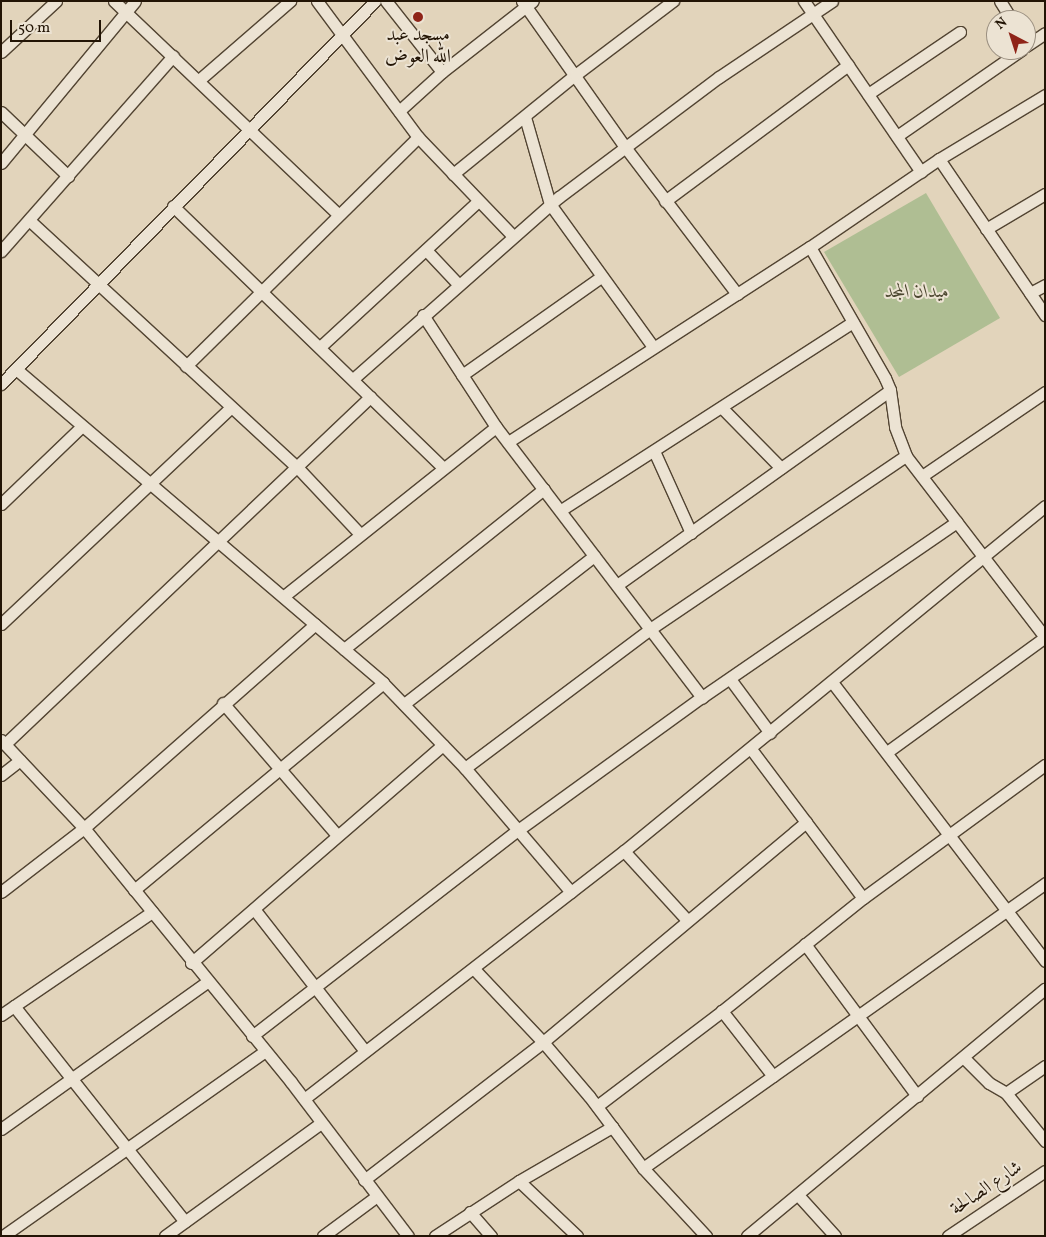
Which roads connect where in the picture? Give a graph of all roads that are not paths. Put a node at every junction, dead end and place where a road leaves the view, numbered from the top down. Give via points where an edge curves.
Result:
1 (56, 1) edge
2 (114, 1) edge
3 (135, 1) edge
4 (290, 1) edge
5 (316, 1) edge
6 (375, 1) edge
7 (386, 1) edge
8 (674, 1) edge
9 (804, 1) edge
10 (832, 1) edge
11 (527, 3) edge
12 (126, 12) junction
13 (812, 13) junction
14 (960, 32) dead end
15 (342, 35) junction
16 (1, 52) edge
17 (173, 56) junction
18 (1005, 60) edge
19 (848, 65) junction
20 (442, 72) junction
21 (575, 75) junction
22 (199, 80) junction
23 (868, 94) junction
24 (1045, 95) edge
25 (399, 111) junction
26 (1, 112) edge
27 (525, 117) junction
28 (251, 129) junction
29 (26, 135) junction
30 (418, 136) junction
31 (897, 136) junction
32 (625, 147) junction
33 (939, 159) junction
34 (1, 163) edge
35 (921, 172) junction
36 (453, 174) junction
37 (68, 176) junction
38 (1045, 194) edge
39 (478, 201) junction
40 (665, 201) junction
41 (550, 204) junction
42 (173, 206) junction
43 (338, 214) junction
44 (29, 220) junction
45 (986, 229) junction
46 (513, 236) junction
47 (810, 247) junction
48 (426, 250) junction
49 (1, 251) edge
50 (601, 277) junction
51 (98, 284) junction
52 (458, 284) junction
53 (1045, 285) edge
54 (262, 291) junction
55 (1030, 293) junction
56 (737, 294) junction
57 (423, 315) junction
58 (1045, 315) edge
59 (852, 322) junction
60 (320, 347) junction
61 (652, 347) junction
62 (186, 366) junction
63 (16, 369) junction
64 (462, 375) junction
65 (353, 379) junction
66 (1, 384) edge
67 (890, 390) junction
68 (1045, 392) edge
69 (370, 397) junction
70 (230, 408) junction
71 (722, 408) junction
72 (82, 426) junction
73 (496, 426) junction
74 (508, 442) junction
75 (654, 451) junction
76 (906, 456) junction
77 (297, 467) junction
78 (444, 468) junction
79 (782, 468) junction
80 (922, 476) junction
81 (150, 483) junction
82 (544, 489) junction
83 (1, 504) edge
84 (1045, 506) edge
85 (561, 510) junction
86 (957, 522) junction
87 (691, 533) junction
88 (360, 534) junction
89 (220, 540) junction
90 (594, 556) junction
91 (984, 558) junction
92 (617, 585) junction
93 (284, 596) junction
94 (1, 624) edge
95 (316, 624) junction
96 (650, 629) junction
97 (1045, 637) edge
98 (344, 649) junction
99 (730, 679) junction
100 (832, 682) junction
101 (383, 683) junction
102 (702, 698) junction
103 (223, 703) junction
104 (404, 704) junction
105 (770, 733) junction
106 (3, 742) edge
107 (443, 745) junction
108 (751, 749) junction
109 (887, 752) junction
110 (20, 760) junction
111 (1045, 765) edge
112 (465, 768) junction
113 (279, 770) junction
114 (1, 775) edge
115 (806, 822) junction
116 (84, 828) junction
117 (518, 830) junction
118 (948, 834) junction
119 (337, 835) junction
120 (624, 851) junction
121 (1045, 883) edge
122 (134, 890) junction
123 (1, 892) edge
124 (572, 892) junction
125 (863, 898) junction
126 (254, 908) junction
127 (1006, 911) junction
128 (152, 912) junction
129 (687, 920) junction
130 (805, 944) junction
131 (1045, 961) edge
132 (191, 963) junction
133 (474, 968) junction
134 (207, 982) junction
135 (316, 987) junction
136 (1045, 989) edge
137 (14, 1006) junction
138 (722, 1011) junction
139 (1, 1015) edge
140 (859, 1016) junction
141 (252, 1036) junction
142 (543, 1042) junction
143 (265, 1051) junction
144 (365, 1051) junction
145 (964, 1058) junction
146 (1045, 1066) edge
147 (773, 1076) junction
148 (70, 1081) junction
149 (1006, 1093) junction
150 (917, 1096) junction
151 (304, 1099) junction
152 (597, 1106) junction
153 (321, 1123) junction
154 (612, 1127) junction
155 (1, 1129) edge
156 (1045, 1141) edge
157 (126, 1150) junction
158 (643, 1168) junction
159 (1045, 1171) edge
160 (364, 1180) junction
161 (519, 1181) junction
162 (377, 1196) junction
163 (798, 1196) junction
164 (470, 1212) junction
165 (184, 1222) junction
166 (3, 1236) edge
167 (166, 1236) edge
168 (322, 1236) edge
169 (408, 1236) edge
170 (435, 1236) edge
171 (490, 1236) edge
172 (577, 1236) edge
173 (706, 1236) edge
174 (747, 1236) edge
175 (835, 1236) edge
176 (948, 1236) edge

1 - 16 street
2 - 12 street
3 - 12 street
4 - 22 street
5 - 15 street
6 - 15 street
7 - 20 street
8 - 21 street
9 - 13 street
10 - 13 street
11 - 20 street
11 - 21 street
12 - 17 street
12 - 29 street
13 - 19 street
13 - 32 street
14 - 23 street
15 - 25 street
15 - 28 street
17 - 22 street
17 - 37 street
18 - 31 street
19 - 23 street
19 - 40 street
20 - 25 street
21 - 27 street
21 - 32 street
22 - 28 street
23 - 31 street
24 - 33 street
25 - 30 street
26 - 29 street
27 - 36 street
27 - 41 street
28 - 42 street
28 - 43 street
29 - 34 street
29 - 37 street
30 - 36 street
30 - 43 street
31 - 35 street
32 - 40 street
32 - 41 street
33 - 35 street
33 - 45 street
35 - 47 street
36 - 39 street
37 - 44 street
38 - 45 street
39 - 46 street
39 - 48 street
40 - 56 street
41 - 46 street
41 - 50 street
42 - 51 street
42 - 54 street
43 - 54 street
44 - 49 street
44 - 51 street
45 - 55 street
46 - 52 street
47 - 56 street
47 - 59 street
48 - 52 street
48 - 60 street
50 - 61 street
50 - 64 street
51 - 62 street
51 - 63 street
52 - 57 street
53 - 55 street
54 - 60 street
54 - 62 street
55 - 58 street
56 - 61 street
57 - 64 street
57 - 65 street
59 - 67 street via 878,363
59 - 71 street
60 - 65 street
61 - 74 street
62 - 70 street
63 - 66 street
63 - 72 street
64 - 73 street
65 - 69 street
67 - 76 street via 895,427
67 - 79 street
68 - 80 street
69 - 77 street
69 - 78 street
70 - 77 street
70 - 81 street
71 - 75 street
71 - 79 street
72 - 81 street
72 - 83 street
73 - 74 street
73 - 78 street
74 - 82 street
75 - 85 street
75 - 87 street
76 - 80 street
76 - 96 street
77 - 88 street
77 - 89 street
78 - 88 street
79 - 87 street
80 - 86 street
81 - 89 street
81 - 94 street
82 - 85 street
82 - 98 street
84 - 91 street
85 - 90 street
86 - 91 street
86 - 99 street
87 - 92 street
88 - 93 street
89 - 93 street
89 - 106 street
90 - 92 street
90 - 104 street
91 - 97 street
91 - 100 street
92 - 96 street
93 - 95 street
95 - 98 street
95 - 103 street
96 - 102 street
96 - 112 street
97 - 109 street
98 - 101 street
99 - 102 street
99 - 105 street
100 - 105 street
100 - 109 street
101 - 104 street
101 - 113 street
102 - 117 street
103 - 113 street
103 - 116 street
104 - 107 street
105 - 108 street
106 - 110 street
107 - 112 street
107 - 119 street
108 - 115 street
108 - 120 street
109 - 118 street
110 - 114 street
110 - 116 street
111 - 118 street
112 - 117 street
113 - 119 street
113 - 122 street
115 - 125 street
115 - 129 street
116 - 122 street
116 - 123 street
117 - 124 street
117 - 135 street
118 - 125 street
118 - 127 street
119 - 126 street
120 - 124 street
120 - 129 street
121 - 127 street
122 - 128 street
124 - 133 street
125 - 130 street
126 - 132 street
126 - 135 street
127 - 131 street
127 - 140 street
128 - 132 street
128 - 137 street
129 - 142 street
130 - 138 street
130 - 140 street
132 - 134 street
133 - 142 street
133 - 144 street
134 - 141 street
134 - 148 street
135 - 141 street
135 - 144 street
136 - 145 street
137 - 139 street
137 - 148 street
138 - 147 street
138 - 152 street
140 - 147 street
140 - 150 street
141 - 143 street
142 - 152 street
142 - 160 street
143 - 151 street
143 - 157 street
144 - 151 street
145 - 149 street via 989,1083
145 - 150 street
146 - 149 street
147 - 158 street
148 - 155 street
148 - 157 street
149 - 156 street
150 - 163 street
151 - 153 street
152 - 154 street
153 - 160 street
153 - 165 street
154 - 158 street
154 - 161 street
157 - 165 street
157 - 166 street
158 - 173 street
159 - 176 street, شارع الصالحة
160 - 162 street
161 - 164 street
161 - 172 street
162 - 168 street
162 - 169 street
163 - 174 street
163 - 175 street
164 - 170 street
164 - 171 street
165 - 167 street

